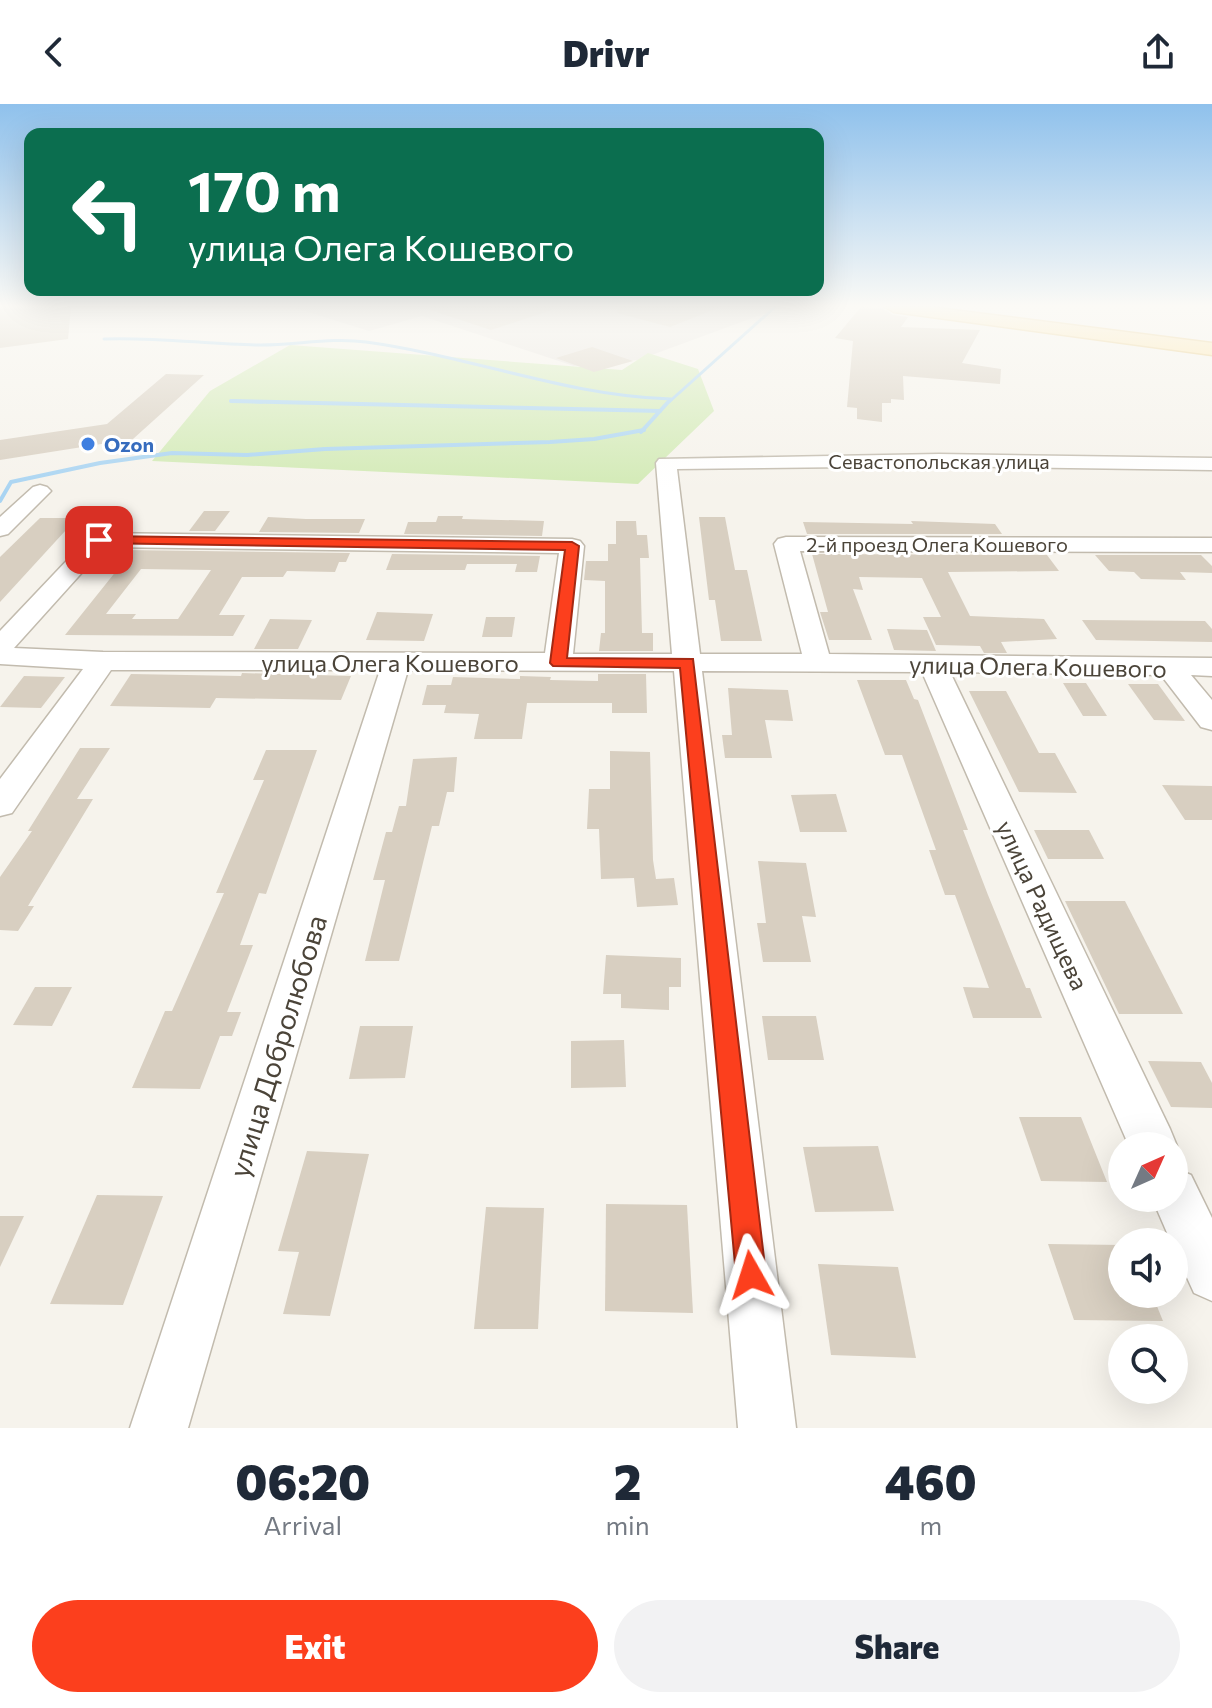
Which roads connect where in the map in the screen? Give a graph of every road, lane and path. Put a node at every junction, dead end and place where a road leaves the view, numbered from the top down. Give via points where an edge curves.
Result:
1 (1212, 464) edge
2 (40, 491) dead end
3 (0, 529) edge
4 (1212, 545) edge
5 (0, 647) edge
6 (0, 656) edge
7 (103, 661) junction
8 (396, 663) junction
9 (558, 663) junction
10 (687, 663) junction
11 (818, 663) junction
12 (932, 663) junction
13 (1212, 667) edge
14 (1170, 668) junction
15 (1212, 720) edge
16 (0, 804) edge
17 (1147, 1132) edge
18 (1183, 1212) edge
19 (1212, 1275) edge
20 (159, 1428) edge
21 (767, 1428) edge

1 - 10 street, Севастопольская улица via 666,463
2 - 3 street
4 - 11 street, 2-й проезд Олега Кошевого via 786,544
5 - 9 street via 99,540 572,546
6 - 7 street, улица Олега Кошевого
7 - 8 street, улица Олега Кошевого
7 - 16 street
8 - 9 street, улица Олега Кошевого
8 - 20 street, улица Добролюбова
9 - 10 street, улица Олега Кошевого
10 - 11 street, улица Олега Кошевого
10 - 21 street
11 - 12 street, улица Олега Кошевого
12 - 14 street, улица Олега Кошевого
12 - 17 street, улица Радищева
13 - 14 street, улица Олега Кошевого
14 - 15 street
18 - 19 street

